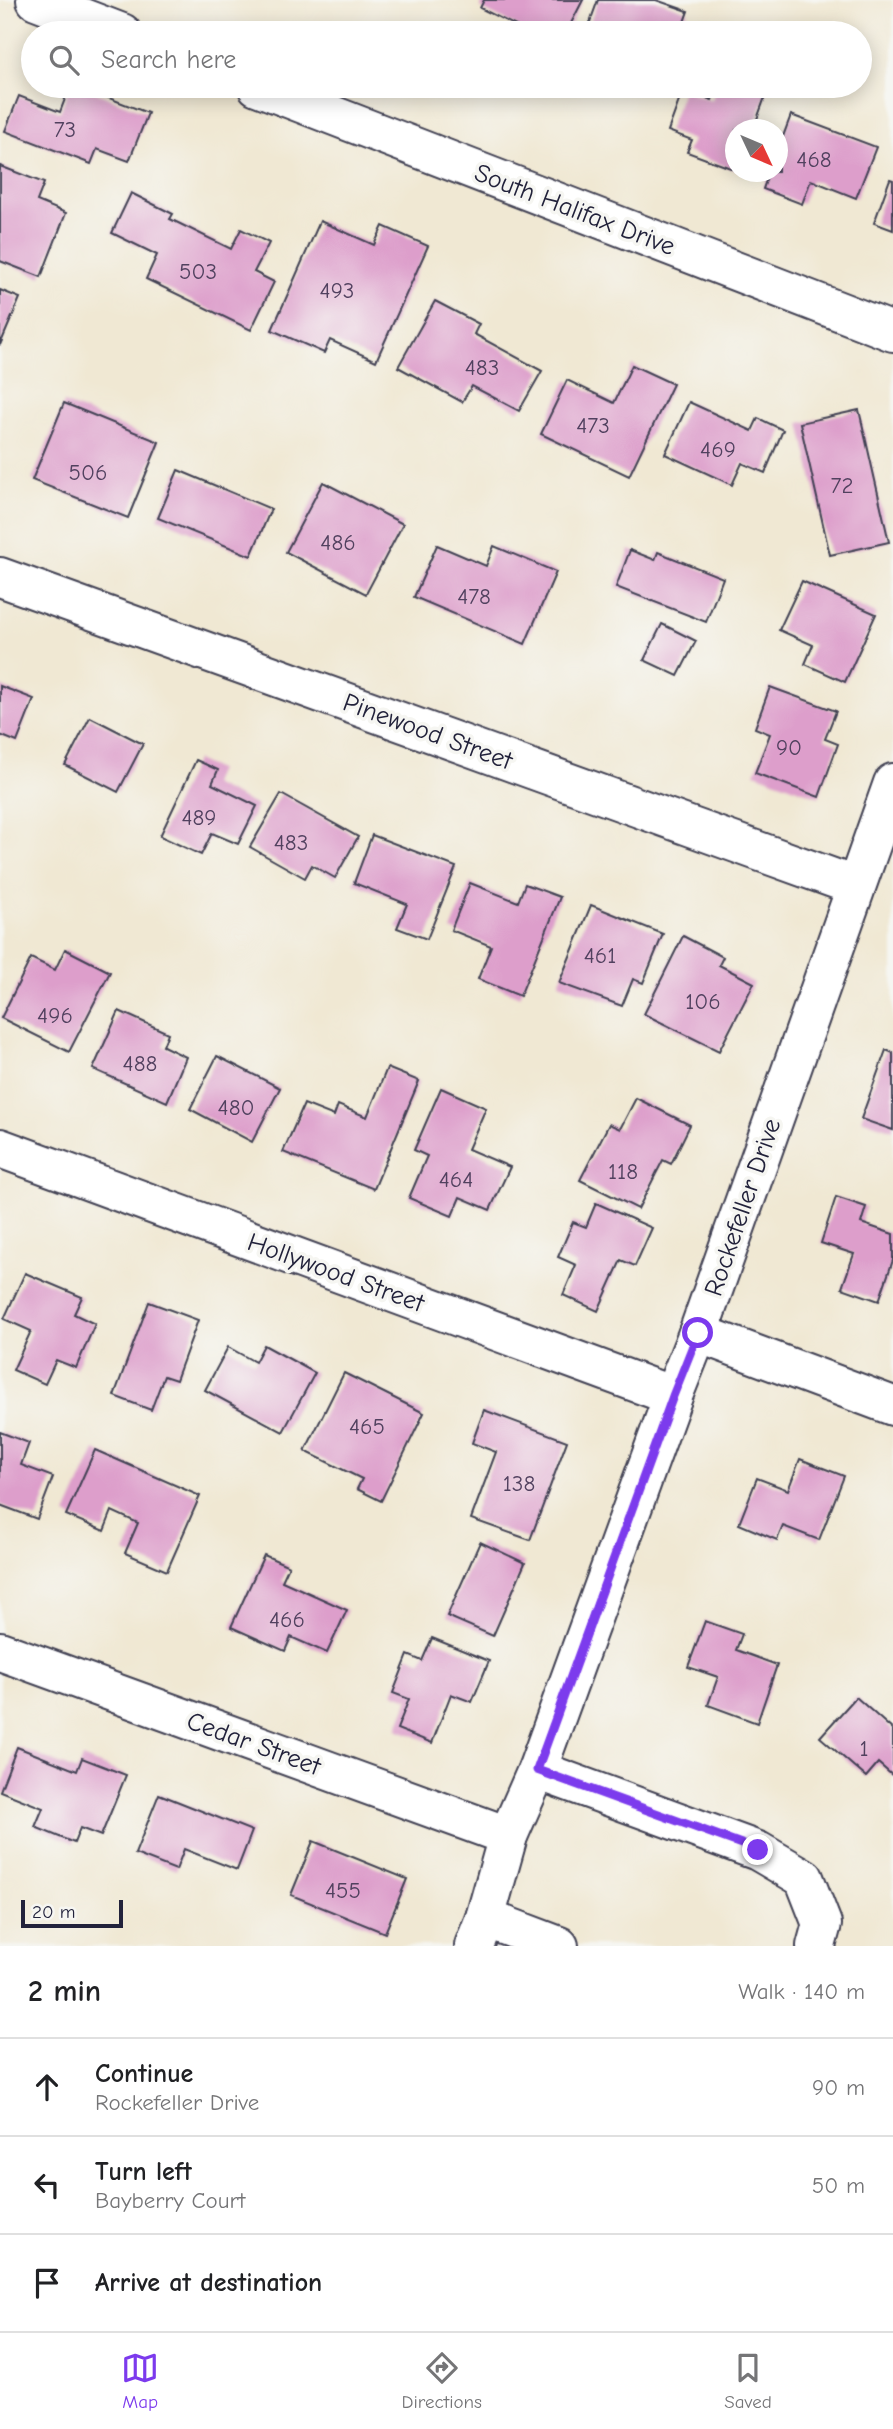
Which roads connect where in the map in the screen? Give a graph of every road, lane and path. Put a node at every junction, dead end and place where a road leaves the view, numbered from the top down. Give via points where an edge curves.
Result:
1 (36, 0) edge
2 (91, 21) edge
3 (288, 98) edge
4 (893, 332) edge
5 (0, 577) edge
6 (893, 783) edge
7 (855, 886) junction
8 (0, 1148) edge
9 (698, 1333) junction
10 (673, 1396) junction
11 (893, 1406) edge
12 (0, 1651) edge
13 (537, 1770) junction
14 (508, 1836) junction
15 (480, 1932) edge
16 (559, 1946) edge
17 (816, 1946) edge

1 - 2 street
3 - 4 street, South Halifax Drive
5 - 7 street, Pinewood Street
6 - 7 street, Rockefeller Drive
7 - 9 street, Rockefeller Drive
8 - 10 street, Hollywood Street
9 - 10 street, Rockefeller Drive
9 - 11 street
10 - 13 street, Rockefeller Drive
12 - 14 street, Cedar Street
13 - 14 street, Rockefeller Drive
13 - 17 street via 758,1850 804,1878 822,1924
14 - 15 street, Rockefeller Drive
15 - 16 street

